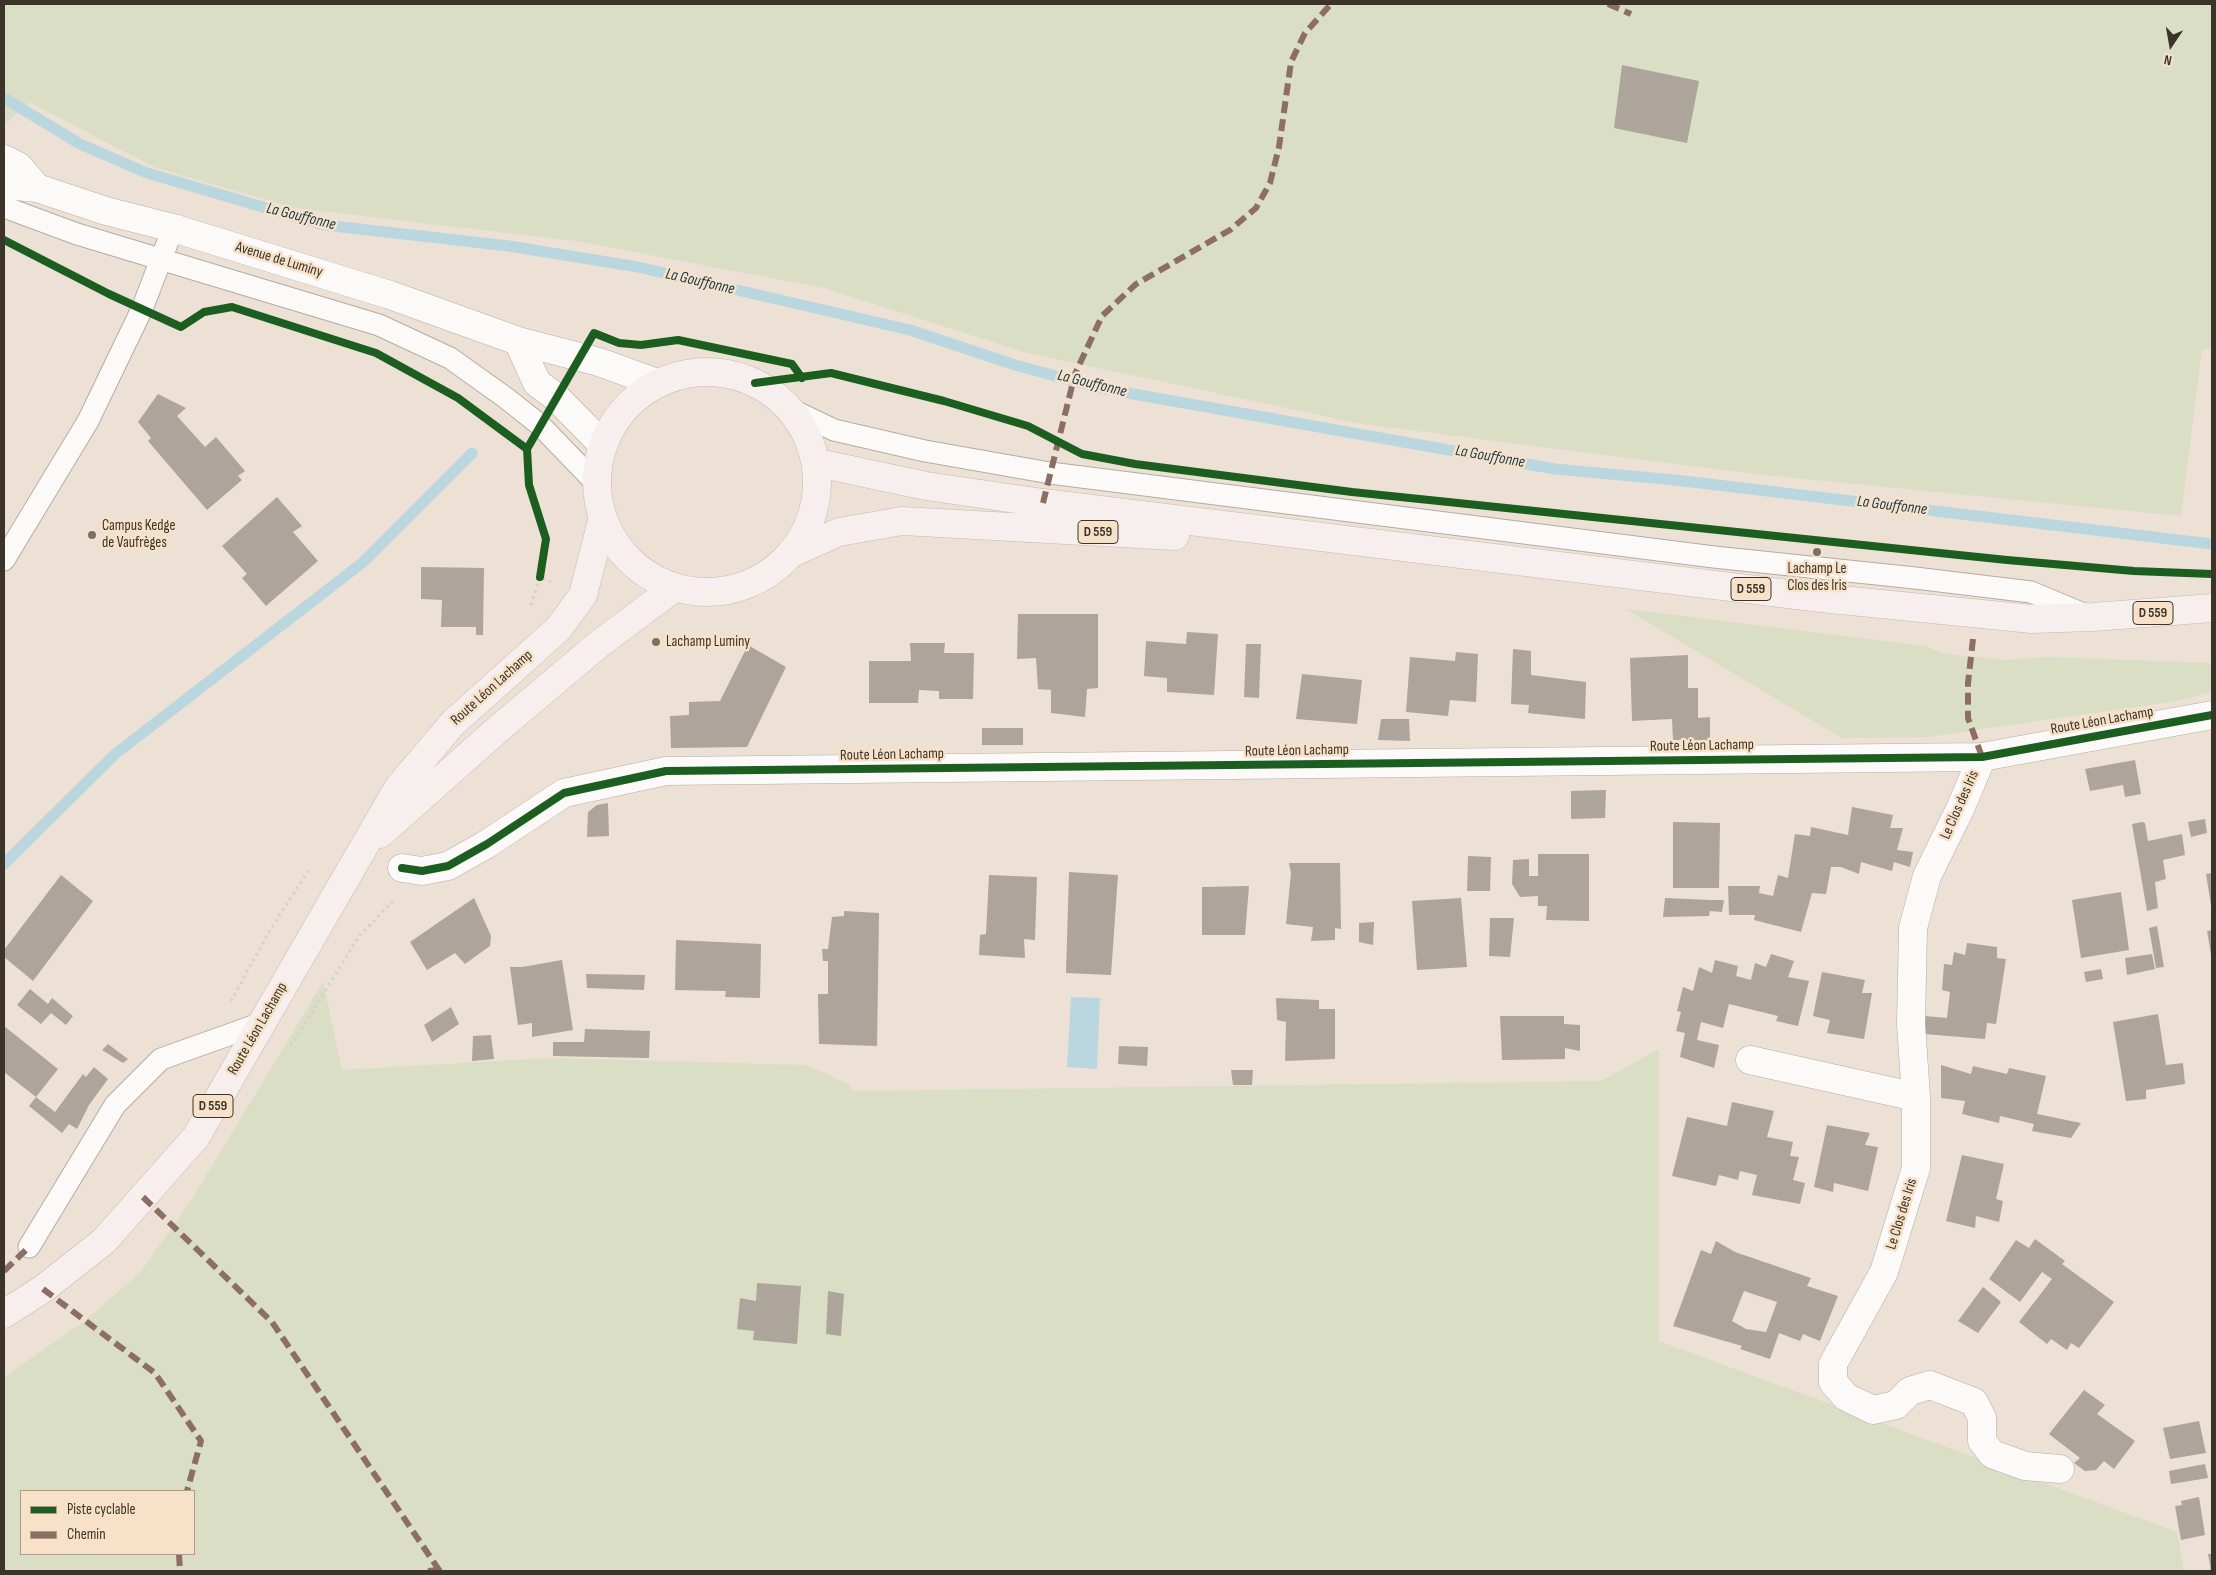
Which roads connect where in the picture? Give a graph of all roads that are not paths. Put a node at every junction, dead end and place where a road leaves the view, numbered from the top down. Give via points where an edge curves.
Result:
1 (4, 159) edge
2 (4, 185) edge
3 (37, 188) junction
4 (4, 207) edge
5 (173, 228) junction
6 (161, 258) junction
7 (518, 341) junction
8 (657, 383) junction
9 (790, 409) junction
10 (602, 444) junction
11 (818, 463) junction
12 (595, 482) junction
13 (602, 521) junction
14 (1410, 548) junction
15 (792, 553) junction
16 (4, 560) edge
17 (674, 588) junction
18 (2212, 608) edge
19 (2093, 617) junction
20 (2212, 715) edge
21 (1982, 757) junction
22 (363, 849) junction
23 (412, 869) road end
24 (262, 1022) junction
25 (1750, 1060) dead end
26 (1916, 1097) junction
27 (29, 1247) dead end
28 (4, 1314) edge
29 (2060, 1469) dead end

1 - 3 street via 18,166
2 - 3 street, Avenue de Luminy
3 - 5 street, Avenue de Luminy via 106,212
4 - 6 lane via 78,234
5 - 6 lane
5 - 7 street, Avenue de Luminy via 390,295
6 - 12 lane via 379,325 450,358 540,425
6 - 16 lane via 142,309 88,421
7 - 8 street, Avenue de Luminy via 599,362
7 - 10 street via 537,382
8 - 9 main road via 681,374 706,371 731,374 755,383
8 - 10 main road via 624,408
9 - 11 main road via 810,442
9 - 19 lane via 834,430 1050,472 1714,556 2031,592
10 - 12 main road
11 - 14 main road, D 559 via 926,486
11 - 15 main road via 818,491 812,518
12 - 13 main road
13 - 17 main road via 619,550 637,568
13 - 22 main road, Route Léon Lachamp via 583,596 558,630 453,723 398,788
14 - 15 main road, D 559 via 902,521 839,532
14 - 19 main road, D 559 via 1821,598 2032,619
15 - 17 main road via 768,575 739,588 706,593
17 - 22 main road, Route Léon Lachamp via 577,662
18 - 19 main road, D 559
20 - 21 street, Route Léon Lachamp
21 - 23 street, Route Léon Lachamp via 666,771 564,793 448,866
21 - 26 street, Le Clos des Iris via 1927,876 1914,928 1911,1024
22 - 24 main road, Route Léon Lachamp / D 559
24 - 27 lane via 161,1059 115,1105
24 - 28 main road, Route Léon Lachamp / D 559 via 196,1137 104,1241 43,1289
25 - 26 street
26 - 29 street, Le Clos des Iris via 1916,1168 1884,1272 1833,1364 1833,1382 1846,1397 1873,1410 1896,1405 1910,1391 1930,1385 1965,1398 1974,1402 1982,1418 1982,1441 1992,1454 2025,1466

